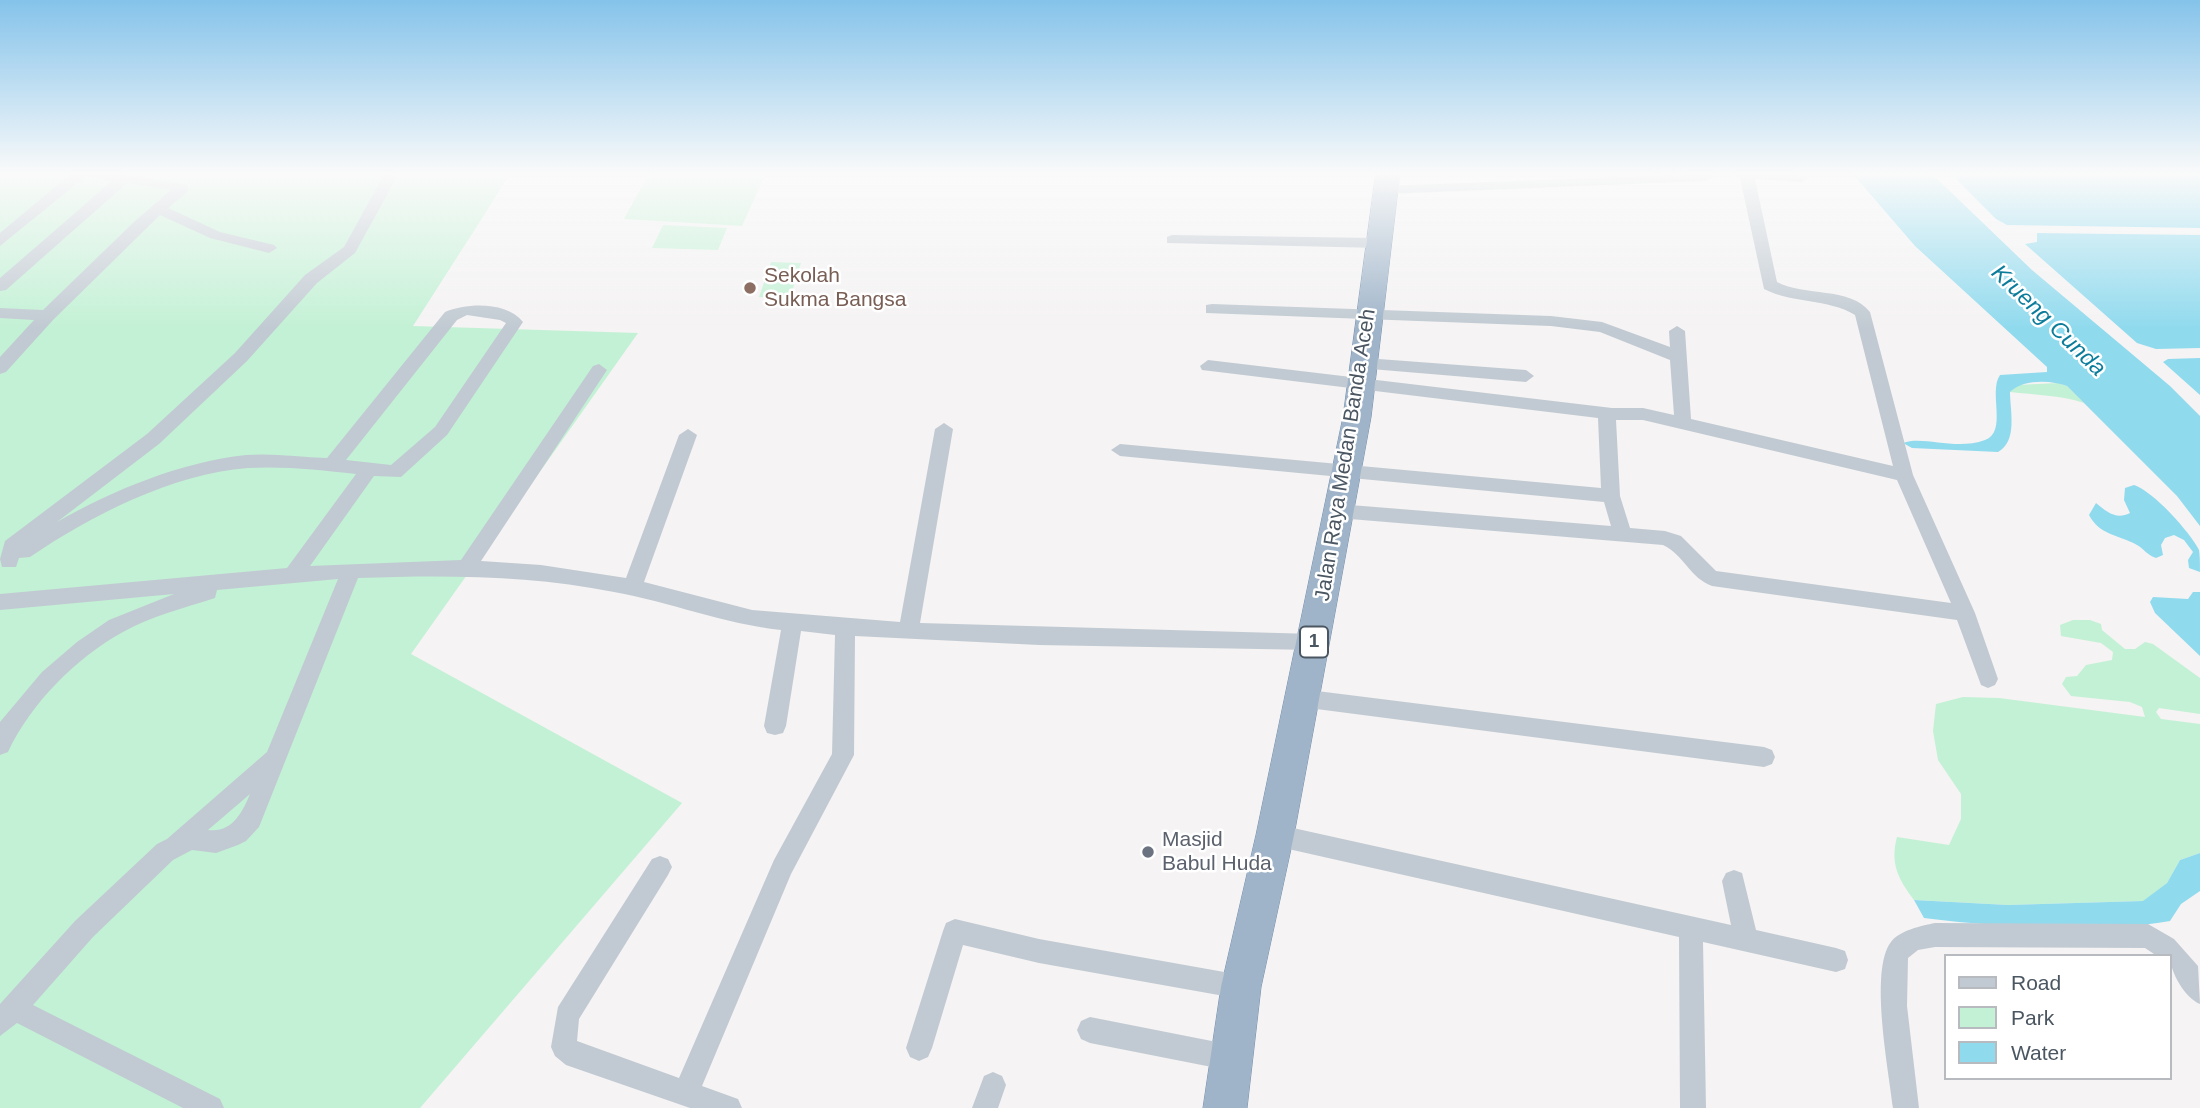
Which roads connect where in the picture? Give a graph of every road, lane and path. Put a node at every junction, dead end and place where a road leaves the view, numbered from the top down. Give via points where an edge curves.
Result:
1 (19, 225) edge
2 (71, 225) edge
3 (139, 225) edge
4 (195, 225) edge
5 (364, 225) edge
6 (1381, 225) edge
7 (1754, 225) edge
8 (1172, 240) dead end
9 (0, 241) edge
10 (1378, 243) junction
11 (269, 248) dead end
12 (0, 286) edge
13 (1212, 309) dead end
14 (1372, 313) junction
15 (47, 316) junction
16 (3, 317) edge
17 (1677, 331) dead end
18 (1680, 357) junction
19 (1208, 366) dead end
20 (0, 368) edge
21 (599, 370) dead end
22 (1364, 375) junction
23 (1527, 376) dead end
24 (1612, 414) junction
25 (1683, 424) junction
26 (944, 429) dead end
27 (688, 435) dead end
28 (1120, 450) dead end
29 (332, 465) junction
30 (370, 469) junction
31 (1346, 469) junction
32 (1904, 475) junction
33 (1611, 496) junction
34 (1338, 511) junction
35 (1623, 535) junction
36 (4, 566) edge
37 (467, 568) junction
38 (351, 571) junction
39 (292, 576) junction
40 (231, 581) junction
41 (632, 589) junction
42 (0, 602) edge
43 (1965, 613) junction
44 (793, 621) junction
45 (845, 624) junction
46 (909, 631) junction
47 (1314, 642) junction
48 (1988, 679) dead end
49 (1301, 698) junction
50 (775, 726) dead end
51 (0, 745) edge
52 (279, 756) junction
53 (1764, 757) dead end
54 (1275, 835) junction
55 (176, 844) junction
56 (660, 867) dead end
57 (1734, 881) dead end
58 (1690, 926) junction
59 (1746, 937) junction
60 (1836, 960) dead end
61 (1241, 987) junction
62 (2200, 992) edge
63 (7, 1016) edge
64 (1090, 1030) dead end
65 (919, 1048) dead end
66 (1232, 1058) junction
67 (685, 1093) junction
68 (211, 1108) edge
69 (729, 1108) edge
70 (1225, 1108) edge
71 (1693, 1108) edge
72 (1906, 1108) edge

1 - 9 street
2 - 12 street
3 - 15 street
4 - 11 street via 227,239
5 - 36 street via 350,250 311,279 241,358 161,432 12,546
6 - 10 highway, Jalan Raya Medan Banda Aceh / 1
7 - 32 street via 1770,285 1788,293 1844,302 1862,312
8 - 10 street
10 - 14 highway, Jalan Raya Medan Banda Aceh / 1
13 - 14 street
14 - 18 street via 1578,324 1622,334
14 - 22 highway, Jalan Raya Medan Banda Aceh / 1
15 - 16 street
15 - 20 street
17 - 18 street
18 - 25 street
19 - 22 street
21 - 37 street
22 - 23 street
22 - 24 street
22 - 31 highway, Jalan Raya Medan Banda Aceh / 1
24 - 25 street via 1643,414
24 - 33 street via 1606,419
25 - 32 street
26 - 46 street
27 - 41 street
28 - 31 street
29 - 30 street
29 - 30 street via 451,316 466,310 512,318 515,322 441,431 395,472
29 - 36 street via 246,462 176,480 51,534
30 - 39 street
31 - 33 street
31 - 34 highway, Jalan Raya Medan Banda Aceh / 1
32 - 43 street
33 - 35 street
34 - 35 street
34 - 47 highway, Jalan Raya Medan Banda Aceh / 1
35 - 43 street via 1679,542 1691,563 1712,578
37 - 38 street
37 - 41 street
38 - 39 street
38 - 52 street
39 - 40 street
40 - 42 street
40 - 51 street via 116,626 74,657 25,705
41 - 44 street via 725,613
43 - 48 street
44 - 45 street
44 - 50 street
45 - 46 street
45 - 67 street via 843,755 782,868
46 - 47 street
47 - 49 highway, Jalan Raya Medan Banda Aceh / 1
49 - 53 street
49 - 54 highway, Jalan Raya Medan Banda Aceh / 1
52 - 55 street
52 - 55 street via 251,820 238,834 216,842 190,839
54 - 58 street
54 - 61 highway, Jalan Raya Medan Banda Aceh / 1
55 - 63 street via 85,929
56 - 67 street via 567,1016 564,1047 575,1056
57 - 59 street
58 - 59 street
58 - 71 street
59 - 60 street
61 - 65 street via 955,931
61 - 66 highway, Jalan Raya Medan Banda Aceh / 1
62 - 72 street via 2186,965 2167,946 2148,936 1920,937 1902,946 1896,956 1894,982
63 - 68 street
64 - 66 street
66 - 70 highway, Jalan Raya Medan Banda Aceh / 1
67 - 69 street

